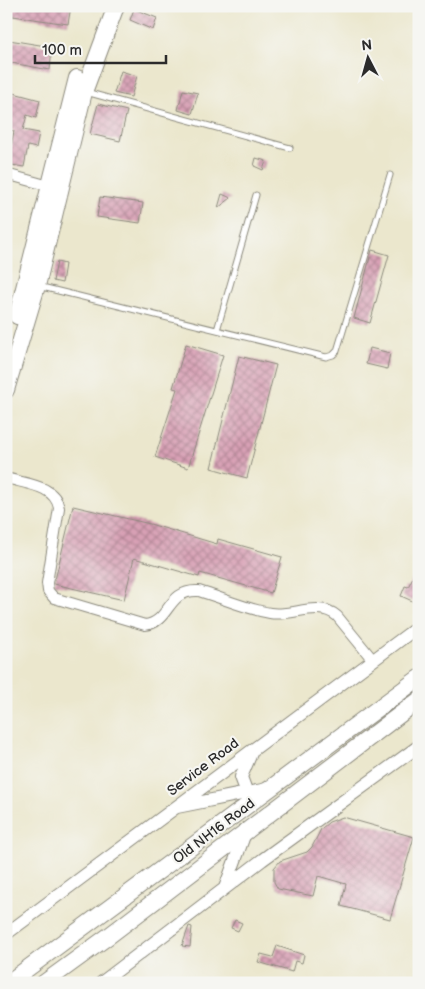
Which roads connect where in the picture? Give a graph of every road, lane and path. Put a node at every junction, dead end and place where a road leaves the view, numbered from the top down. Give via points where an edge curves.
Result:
1 (104, 6) edge
2 (116, 6) edge
3 (84, 92) junction
4 (290, 148) dead end
5 (6, 174) edge
6 (390, 175) dead end
7 (54, 187) junction
8 (256, 195) dead end
9 (31, 284) junction
10 (217, 330) junction
11 (6, 354) edge
12 (6, 390) edge
13 (6, 478) edge
14 (419, 626) edge
15 (373, 660) junction
16 (419, 678) edge
17 (419, 700) edge
18 (419, 746) edge
19 (253, 748) junction
20 (270, 789) junction
21 (247, 794) junction
22 (174, 808) junction
23 (246, 830) junction
24 (225, 888) junction
25 (6, 934) edge
26 (8, 983) edge
27 (44, 983) edge
28 (101, 983) edge

1 - 7 main road via 73,88
2 - 3 main road
3 - 4 lane
3 - 7 main road
5 - 7 street
6 - 10 lane via 333,356 326,357
7 - 9 main road
8 - 10 lane
9 - 10 lane
9 - 11 main road
9 - 12 main road
13 - 15 street via 44,488 57,500 59,508 47,583 54,598 145,625 159,619 186,590 270,613 320,608 337,616
14 - 15 street, Service Road
15 - 19 street, Service Road
16 - 20 main road, Old NH16 Road
17 - 23 main road, Old NH16 Road
18 - 24 street
19 - 21 street via 241,777
19 - 22 street, Service Road
20 - 21 street
20 - 26 main road, Old NH16 Road
21 - 22 street
22 - 25 street, Service Road
23 - 24 street
23 - 27 main road, Old NH16 Road
24 - 28 street

